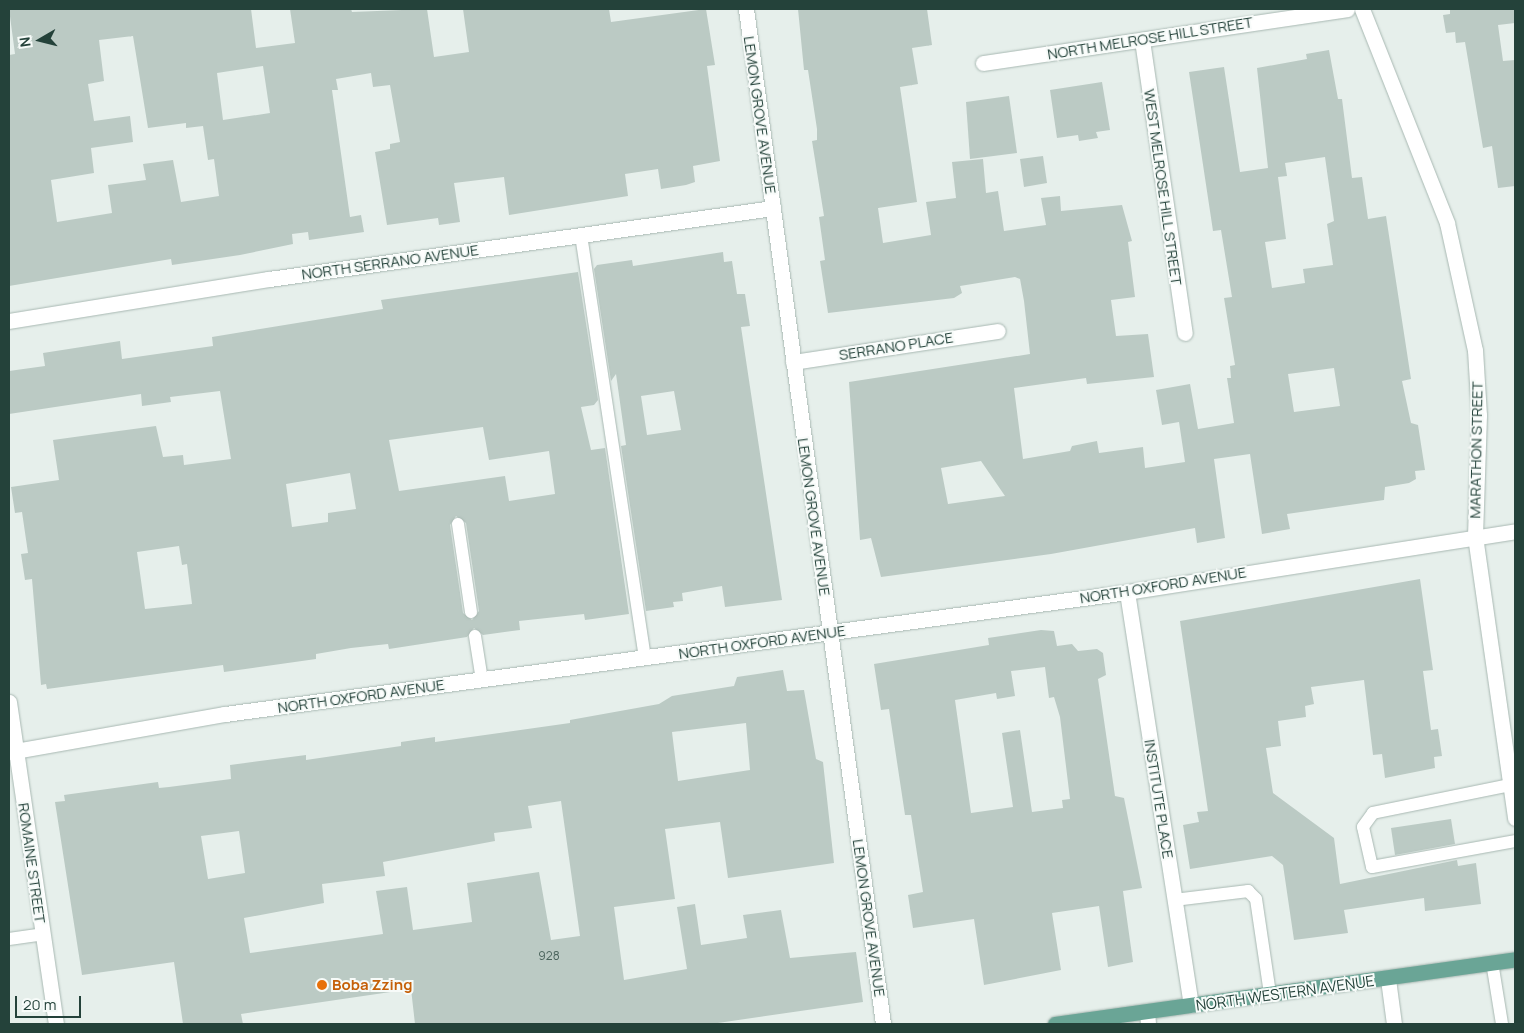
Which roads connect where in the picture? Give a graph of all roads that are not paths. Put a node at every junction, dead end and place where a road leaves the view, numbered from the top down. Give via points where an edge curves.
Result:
1 (746, 9) edge
2 (1347, 9) edge
3 (1362, 9) edge
4 (1142, 40) junction
5 (983, 63) dead end
6 (772, 208) junction
7 (581, 234) junction
8 (9, 321) edge
9 (998, 330) dead end
10 (1185, 333) dead end
11 (793, 362) junction
12 (458, 524) dead end
13 (1515, 531) edge
14 (1475, 536) junction
15 (1127, 592) junction
16 (471, 612) dead end
17 (829, 634) junction
18 (475, 636) dead end
19 (645, 658) junction
20 (482, 680) junction
21 (9, 702) edge
22 (12, 751) edge
23 (1513, 785) edge
24 (1515, 818) edge
25 (1515, 841) edge
26 (1174, 900) junction
27 (43, 934) junction
28 (9, 939) edge
29 (1515, 959) edge
30 (1492, 962) junction
31 (1388, 979) junction
32 (1270, 994) junction
33 (1191, 1006) junction
34 (1148, 1018) edge
35 (56, 1024) edge
36 (883, 1024) edge
37 (1055, 1024) edge
38 (1394, 1024) edge
39 (1502, 1024) edge

1 - 6 street, LEMON GROVE AVENUE
2 - 4 street, NORTH MELROSE HILL STREET
3 - 14 street, MARATHON STREET via 1375,50 1447,223 1475,350 1479,416
4 - 5 street, NORTH MELROSE HILL STREET
4 - 10 street, WEST MELROSE HILL STREET
6 - 7 street, NORTH SERRANO AVENUE
6 - 11 street, LEMON GROVE AVENUE
7 - 8 street, NORTH SERRANO AVENUE via 268,279
7 - 19 lane
9 - 11 street, SERRANO PLACE
11 - 17 street, LEMON GROVE AVENUE
12 - 16 lane
13 - 14 street, NORTH OXFORD AVENUE
14 - 15 street, NORTH OXFORD AVENUE
14 - 23 street, MARATHON STREET
15 - 17 street, NORTH OXFORD AVENUE
15 - 26 street, INSTITUTE PLACE
17 - 19 street, NORTH OXFORD AVENUE
17 - 36 street, LEMON GROVE AVENUE
18 - 20 lane
19 - 20 street, NORTH OXFORD AVENUE
20 - 22 street, NORTH OXFORD AVENUE via 225,714
21 - 22 street, ROMAINE STREET
22 - 27 street, ROMAINE STREET
23 - 24 street, MARATHON STREET
23 - 25 lane via 1373,813 1363,827 1372,867
26 - 32 lane via 1248,891 1256,899
26 - 33 street, INSTITUTE PLACE
27 - 28 lane
27 - 35 street, ROMAINE STREET
29 - 30 main road, NORTH WESTERN AVENUE
30 - 31 main road, NORTH WESTERN AVENUE
30 - 39 lane
31 - 32 main road, NORTH WESTERN AVENUE
31 - 38 street
32 - 33 main road, NORTH WESTERN AVENUE
33 - 34 main road, NORTH WESTERN AVENUE
34 - 37 main road, NORTH WESTERN AVENUE

